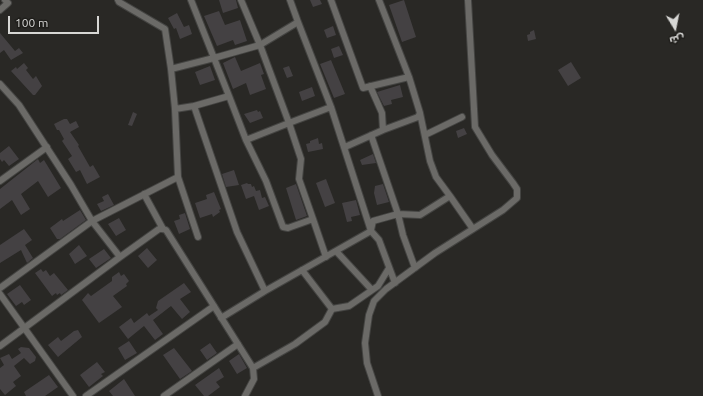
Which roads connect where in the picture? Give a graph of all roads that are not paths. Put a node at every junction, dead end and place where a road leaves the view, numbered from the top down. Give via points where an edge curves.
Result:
1 (5, 0) edge
2 (118, 0) edge
3 (191, 0) edge
4 (241, 0) edge
5 (290, 0) edge
6 (331, 0) edge
7 (379, 0) edge
8 (468, 0) edge
9 (0, 10) edge
10 (298, 22) junction
11 (260, 45) junction
12 (214, 58) junction
13 (171, 69) junction
14 (409, 77) junction
15 (0, 84) edge
16 (370, 86) junction
17 (229, 96) junction
18 (194, 106) junction
19 (331, 107) junction
20 (175, 109) junction
21 (420, 113) junction
22 (462, 117) dead end
23 (289, 123) junction
24 (383, 130) junction
25 (371, 135) junction
26 (425, 135) junction
27 (246, 140) junction
28 (47, 147) junction
29 (345, 147) junction
30 (178, 177) junction
31 (0, 181) edge
32 (144, 194) junction
33 (450, 196) junction
34 (398, 214) junction
35 (313, 219) junction
36 (92, 221) junction
37 (473, 228) junction
38 (163, 229) junction
39 (371, 231) junction
40 (198, 237) dead end
41 (336, 251) junction
42 (120, 257) junction
43 (326, 257) junction
44 (389, 268) junction
45 (416, 268) junction
46 (302, 270) junction
47 (395, 283) junction
48 (0, 288) edge
49 (372, 290) junction
50 (265, 291) junction
51 (0, 294) edge
52 (214, 306) junction
53 (332, 309) junction
54 (222, 318) junction
55 (25, 328) junction
56 (238, 344) junction
57 (0, 346) edge
58 (253, 368) junction
59 (244, 395) edge
60 (73, 396) edge
61 (86, 396) edge
62 (164, 396) edge
63 (378, 396) edge

1 - 9 street via 8,3
2 - 13 street via 165,29
3 - 12 street
4 - 11 street
5 - 10 street
6 - 16 street via 363,88
7 - 14 street
8 - 37 street via 475,127 518,194 514,202
10 - 11 street
10 - 19 street
11 - 12 street
11 - 23 street
12 - 13 street
12 - 17 street
13 - 20 street
14 - 16 street
14 - 21 street
15 - 28 street via 19,105
16 - 24 street via 382,113
17 - 18 street
17 - 27 street
18 - 20 street
18 - 50 street via 237,232
19 - 23 street
19 - 29 street
20 - 30 street
21 - 24 street via 418,117
21 - 26 street
22 - 26 street
23 - 27 street
23 - 35 street via 301,159 299,179
24 - 25 street
25 - 29 street
25 - 34 street
26 - 33 street via 436,177
27 - 35 street via 266,181 283,227 288,228
28 - 31 street
28 - 36 street
29 - 39 street
30 - 32 street
30 - 40 street
32 - 36 street
32 - 38 street
33 - 34 street via 420,216
33 - 37 street
34 - 39 street via 372,221
34 - 45 street
35 - 43 street
36 - 42 street
36 - 48 street
37 - 45 street
38 - 42 street
38 - 52 street
39 - 41 street
39 - 44 street via 379,240
41 - 43 street
41 - 49 street
42 - 55 street
43 - 46 street
44 - 47 street
44 - 49 street via 378,286
45 - 47 street
46 - 50 street
46 - 53 street
47 - 63 street via 378,297 372,306 365,343 367,364
49 - 53 street via 349,306
50 - 54 street
51 - 55 street
52 - 54 street
52 - 61 street
53 - 58 street via 325,322 295,344
54 - 56 street
55 - 57 street
55 - 60 street
56 - 58 street
56 - 62 street
58 - 59 street via 254,379

